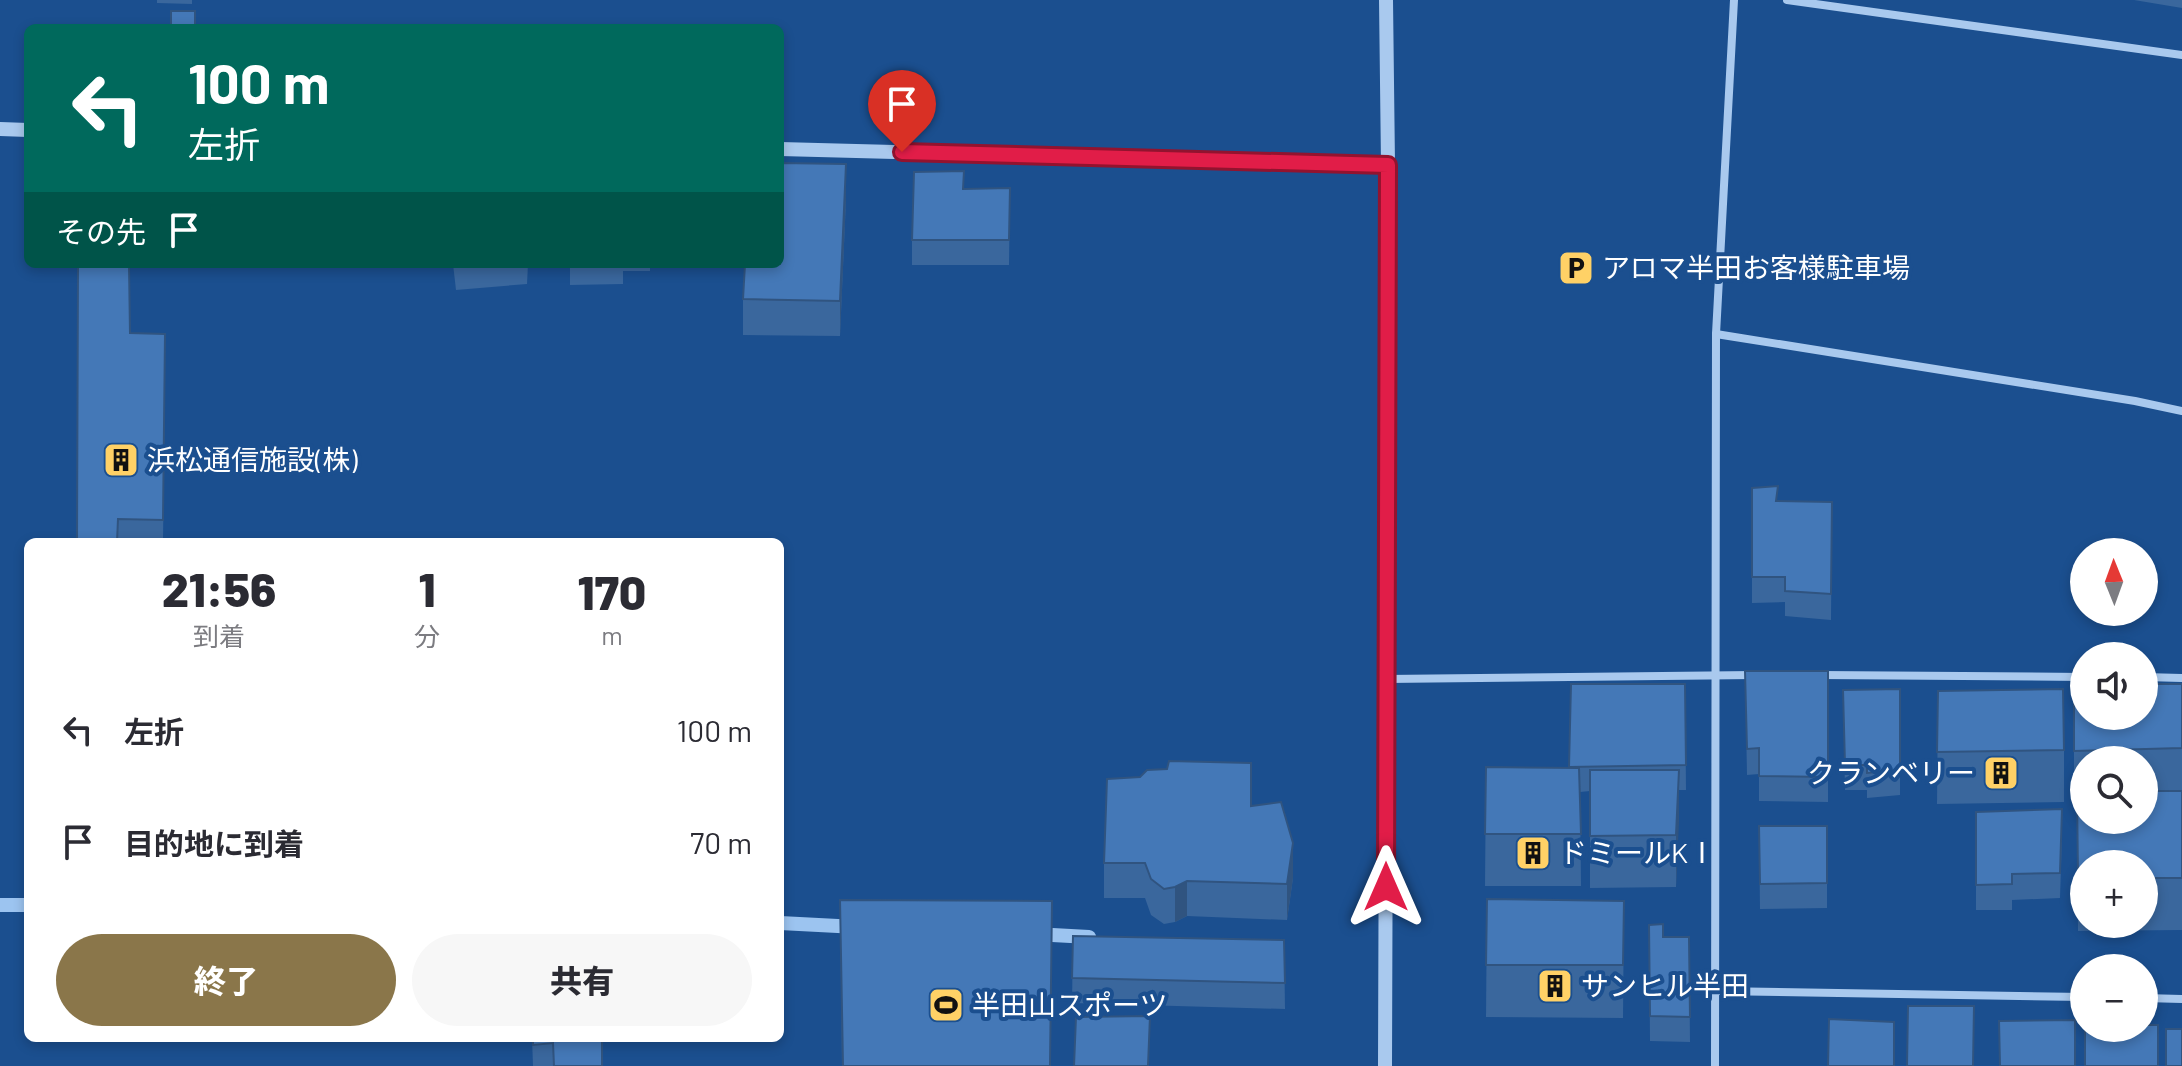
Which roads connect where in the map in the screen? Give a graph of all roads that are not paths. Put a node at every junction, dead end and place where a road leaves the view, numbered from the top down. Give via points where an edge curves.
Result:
1 (1386, 0) edge
2 (1734, 0) edge
3 (1787, 0) edge
4 (2182, 55) edge
5 (0, 129) edge
6 (24, 130) edge
7 (784, 149) edge
8 (1388, 165) junction
9 (1716, 334) junction
10 (2182, 411) edge
11 (1715, 675) junction
12 (1761, 675) edge
13 (1807, 675) edge
14 (2070, 677) edge
15 (2158, 677) edge
16 (2182, 678) edge
17 (1386, 679) junction
18 (1715, 991) junction
19 (2070, 997) edge
20 (2158, 998) edge
21 (2182, 999) edge
22 (1385, 1066) edge
23 (1715, 1066) edge

1 - 8 street
2 - 9 street
3 - 4 street
5 - 6 street
7 - 8 street
8 - 17 street
9 - 10 street
9 - 11 street
11 - 12 street
11 - 17 street
11 - 18 street
13 - 14 street
15 - 16 street
17 - 22 street
18 - 19 street
18 - 23 street
20 - 21 street

